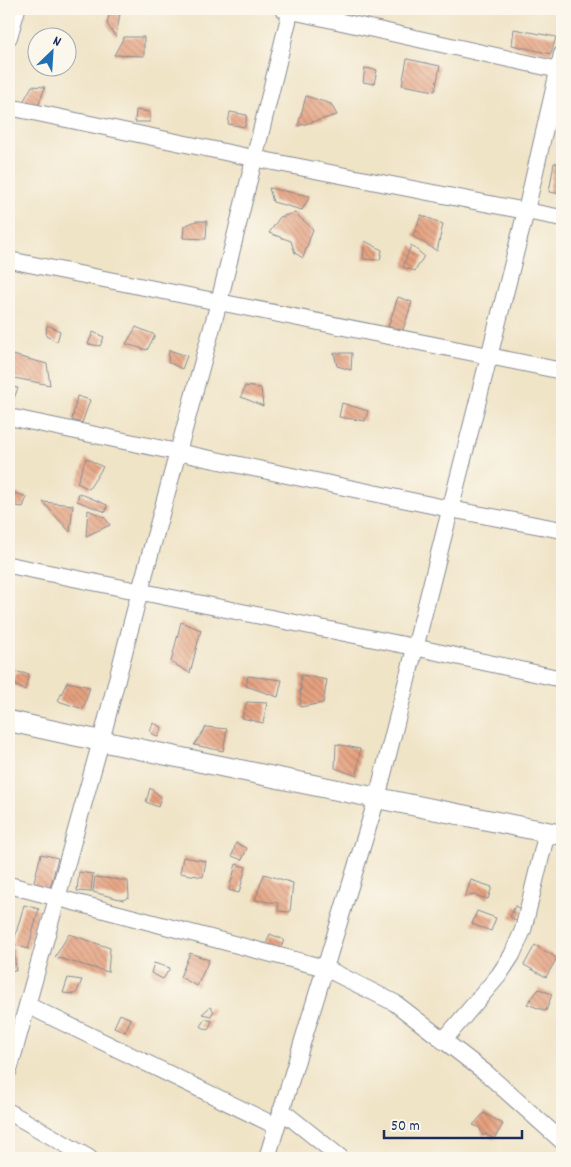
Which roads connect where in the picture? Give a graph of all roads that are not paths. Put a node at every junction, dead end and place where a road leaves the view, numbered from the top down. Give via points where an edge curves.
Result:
1 (16, 9) edge
2 (288, 9) edge
3 (9, 37) edge
4 (560, 62) edge
5 (9, 107) edge
6 (254, 158) junction
7 (526, 211) junction
8 (562, 218) edge
9 (9, 260) edge
10 (219, 302) junction
11 (489, 356) junction
12 (562, 371) edge
13 (9, 417) edge
14 (178, 452) junction
15 (450, 509) junction
16 (562, 530) edge
17 (9, 565) edge
18 (140, 591) junction
19 (414, 647) junction
20 (562, 679) edge
21 (9, 721) edge
22 (101, 742) junction
23 (377, 798) junction
24 (555, 833) edge
25 (9, 885) edge
26 (56, 898) junction
27 (325, 968) junction
28 (27, 1005) junction
29 (444, 1041) junction
30 (9, 1070) edge
31 (281, 1110) junction
32 (9, 1112) edge
33 (276, 1126) junction
34 (562, 1141) edge
35 (88, 1158) edge
36 (267, 1158) edge
37 (341, 1158) edge

1 - 3 street
2 - 4 street
2 - 6 street
4 - 7 street
5 - 6 street
6 - 7 street
6 - 10 street
7 - 8 street
7 - 11 street
9 - 10 street
10 - 11 street
10 - 14 street
11 - 12 street
11 - 15 street
13 - 14 street
14 - 15 street
14 - 18 street
15 - 16 street
15 - 19 street
17 - 18 street
18 - 19 street
18 - 22 street
19 - 20 street
19 - 23 street
21 - 22 street
22 - 23 street
22 - 26 street
23 - 24 street
23 - 27 street
24 - 29 street via 512,955 499,976
25 - 26 street
26 - 27 street
26 - 28 street
27 - 29 street via 395,1003
27 - 31 street
28 - 30 street
28 - 33 street
29 - 34 street via 486,1073
31 - 33 street
31 - 37 street
32 - 35 street
33 - 36 street

